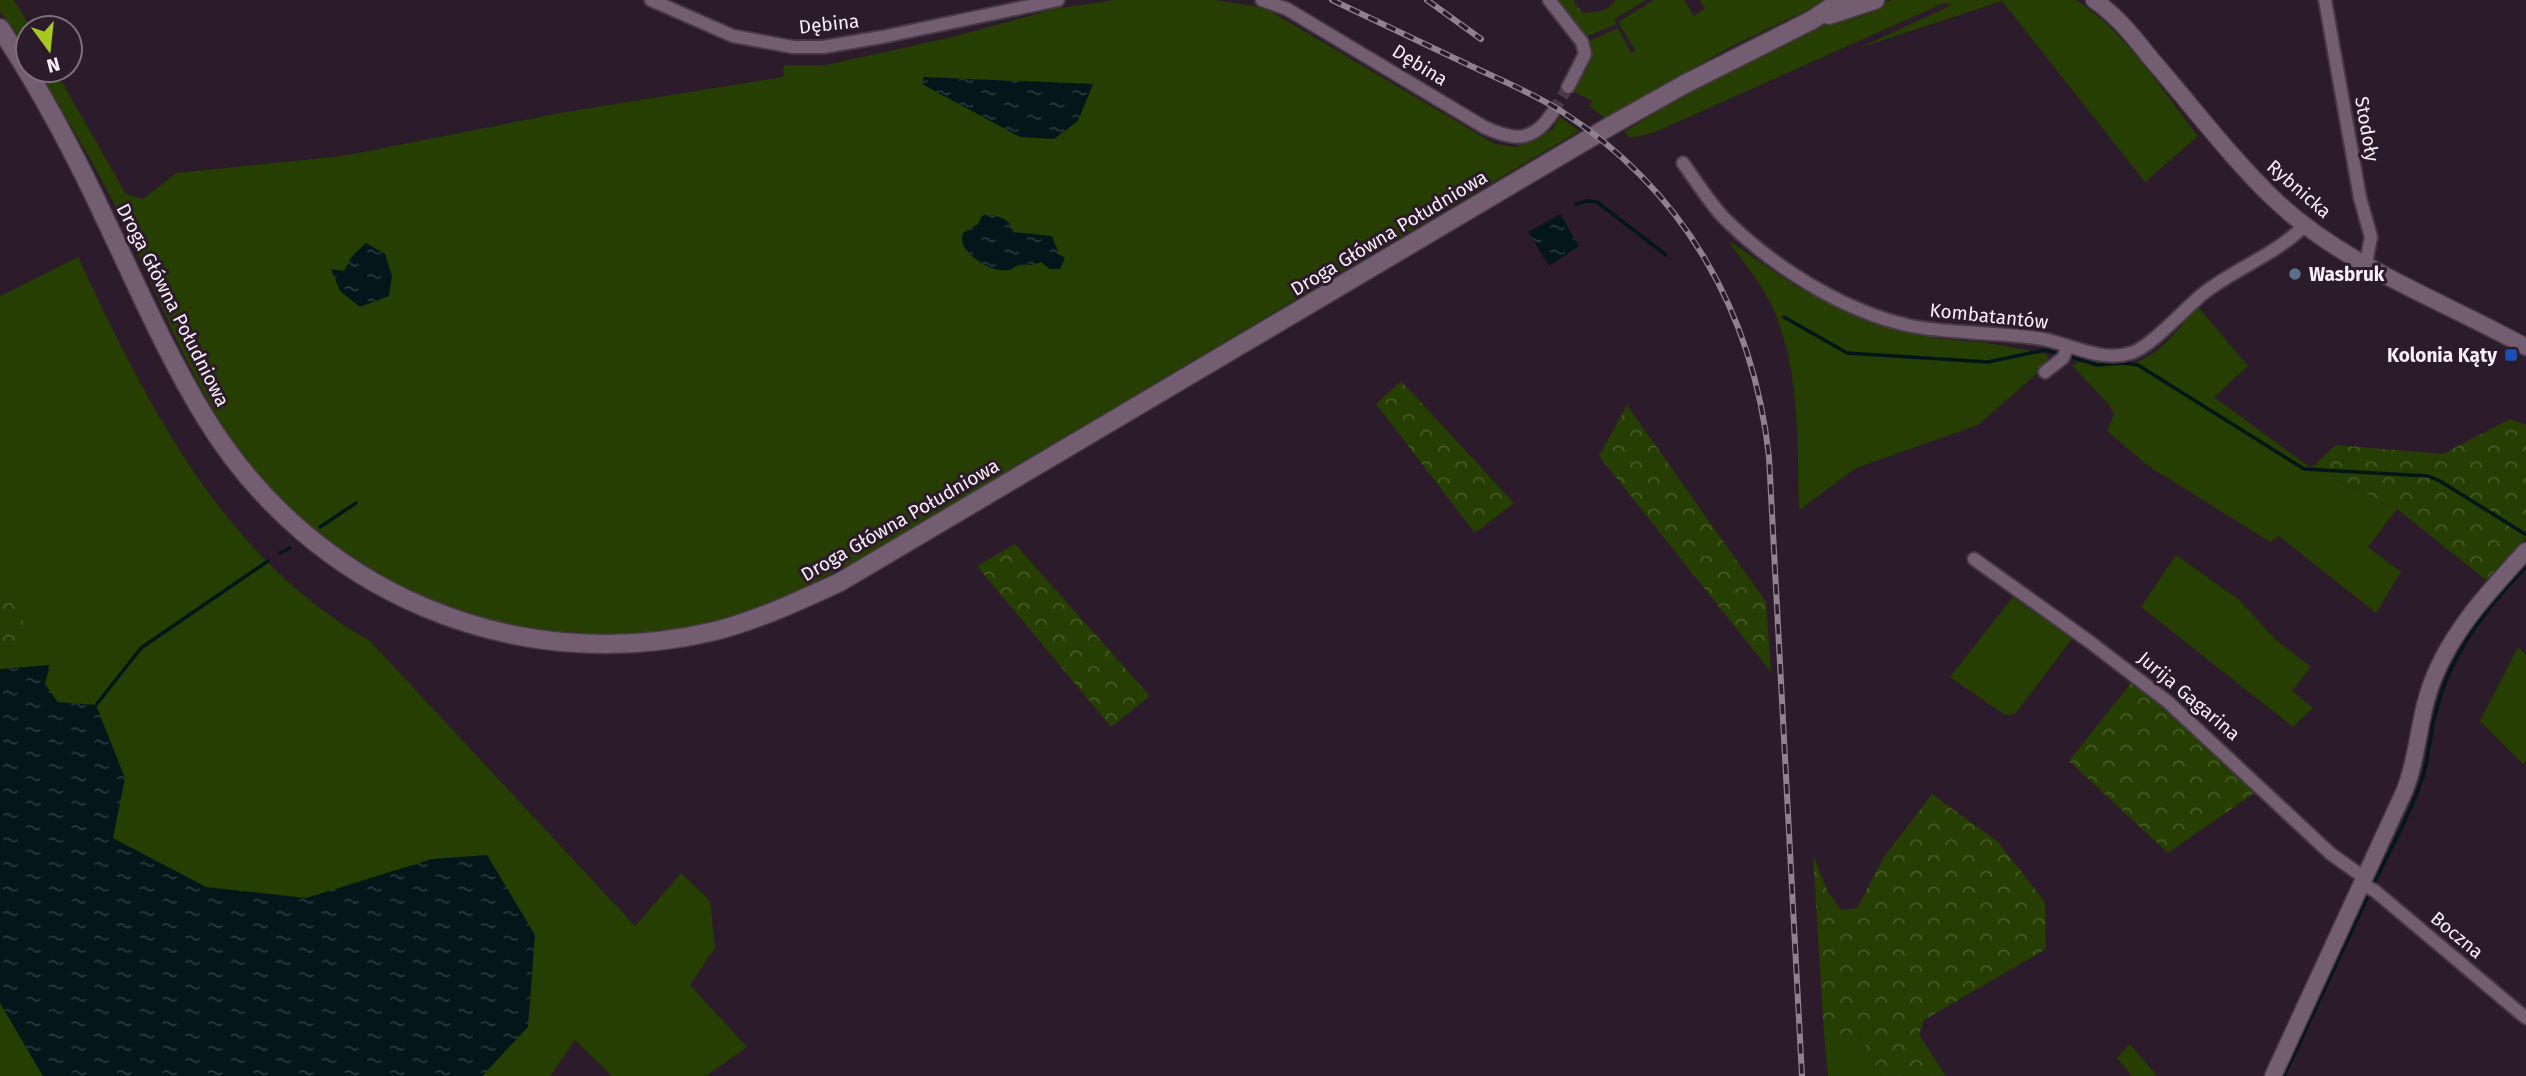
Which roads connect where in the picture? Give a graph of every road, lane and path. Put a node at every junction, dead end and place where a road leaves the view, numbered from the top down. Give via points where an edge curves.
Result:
1 (651, 0) edge
2 (1058, 0) edge
3 (1262, 0) edge
4 (1549, 0) edge
5 (1842, 0) edge
6 (1875, 0) edge
7 (2094, 0) edge
8 (2325, 0) edge
9 (1811, 20) junction
10 (0, 28) edge
11 (1569, 87) tunnel mouth
12 (1553, 112) tunnel mouth
13 (1683, 163) dead end
14 (2305, 225) junction
15 (2366, 263) junction
16 (2526, 347) edge
17 (2066, 352) junction
18 (2045, 372) dead end
19 (2526, 551) edge
20 (1974, 559) dead end
21 (2364, 881) junction
22 (2526, 1018) edge
23 (2273, 1076) edge

1 - 2 street, Dębina via 733,36 793,47 823,47
3 - 12 street, Dębina via 1287,9 1507,138 1537,131
4 - 11 street via 1582,42 1585,54
5 - 9 main road, Droga Główna Południowa
6 - 9 main road, Droga Główna Południowa
7 - 14 street, Rybnicka via 2126,30 2249,173
8 - 15 street, Stodoły via 2371,237
9 - 10 main road, Droga Główna Południowa via 1621,120 840,582 754,620 713,631 620,644 507,634 395,596 302,533 267,499 236,463 178,371 79,165
13 - 17 street, Kombatantów via 1735,228 1802,279 1843,302 1911,326 2040,338
14 - 15 street, Rybnicka
14 - 17 street, Kombatantów via 2207,290 2135,352
15 - 16 street, Rybnicka
17 - 18 street
19 - 21 street via 2465,622 2445,656 2429,690 2410,776
20 - 21 street, Jurija Gagarina via 2168,702
21 - 22 street, Boczna
21 - 23 street

